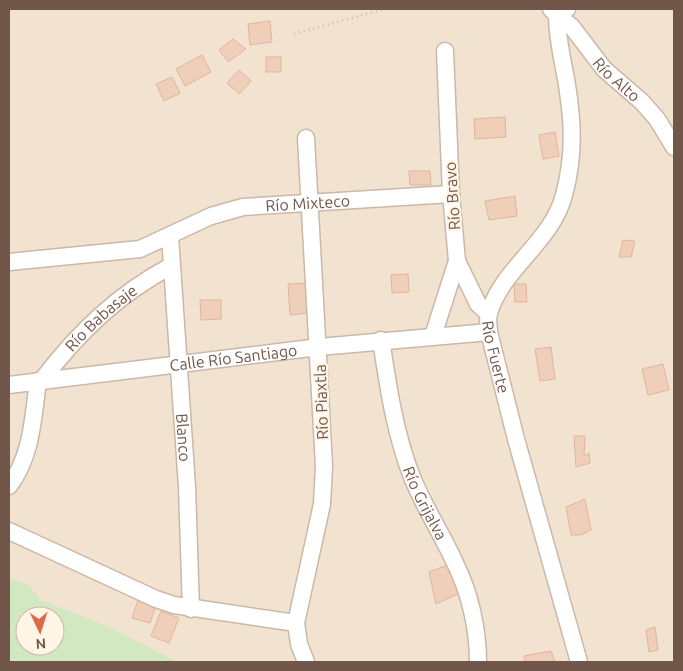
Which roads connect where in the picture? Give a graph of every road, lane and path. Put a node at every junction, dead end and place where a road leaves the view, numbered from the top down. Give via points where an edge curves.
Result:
1 (384, 9) edge
2 (558, 11) edge
3 (294, 34) dead end
4 (445, 51) dead end
5 (306, 138) dead end
6 (674, 147) edge
7 (451, 194) junction
8 (308, 204) junction
9 (170, 236) junction
10 (457, 261) junction
11 (9, 262) edge
12 (171, 266) junction
13 (488, 314) junction
14 (489, 332) junction
15 (432, 336) junction
16 (381, 340) junction
17 (319, 347) junction
18 (179, 363) junction
19 (40, 381) junction
20 (9, 385) edge
21 (9, 486) edge
22 (9, 531) edge
23 (192, 609) junction
24 (296, 623) junction
25 (306, 662) edge
26 (478, 662) edge
27 (579, 662) edge

1 - 3 path
2 - 6 street, Río Alto via 604,69 657,119
2 - 13 street, Río Fuerte via 558,43 570,100 573,134 569,177 553,221 500,290
4 - 7 street, Río Bravo
5 - 8 street, Río Piaxtla
7 - 8 street, Río Mixteco
7 - 10 street, Río Bravo
8 - 9 street, Río Mixteco via 227,210
8 - 17 street, Río Piaxtla
9 - 11 street, Río Mixteco via 140,249
9 - 12 street, Blanco
10 - 13 street via 478,304
10 - 15 street, Río Bravo
12 - 18 street, Blanco
12 - 19 street, Río Babasaje via 140,282 99,316 62,353
13 - 14 street, Río Fuerte
14 - 15 street, Calle Río Santiago
14 - 27 street, Río Fuerte
15 - 16 street, Calle Río Santiago
16 - 17 street, Calle Río Santiago
16 - 26 street, Río Grijalva via 390,399 411,474 462,579 476,630
17 - 18 street, Calle Río Santiago
17 - 24 street, Río Piaxtla via 324,466 322,504
18 - 19 street, Calle Río Santiago
18 - 23 street, Blanco
19 - 20 street, Calle Río Santiago
19 - 21 street, Río Babasaje via 30,444
22 - 23 street via 156,599
23 - 24 street
24 - 25 street, Río Piaxtla

